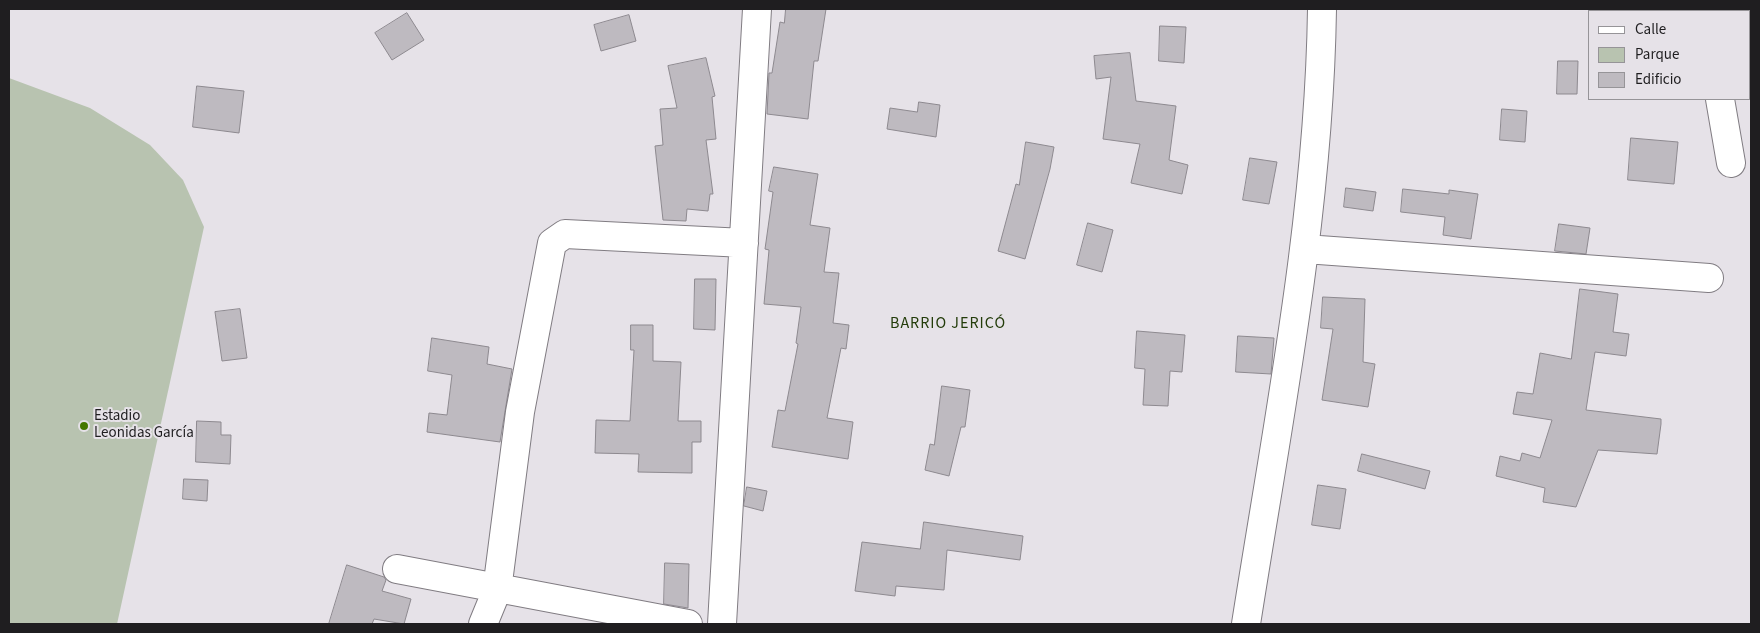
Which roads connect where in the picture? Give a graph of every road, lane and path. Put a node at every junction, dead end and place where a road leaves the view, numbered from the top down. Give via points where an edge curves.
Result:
1 (757, 9) edge
2 (1322, 9) edge
3 (1720, 100) edge
4 (1731, 162) dead end
5 (744, 243) junction
6 (1305, 249) junction
7 (1709, 278) dead end
8 (397, 569) dead end
9 (497, 590) junction
10 (483, 624) edge
11 (688, 624) edge
12 (722, 624) edge
13 (1246, 624) edge

1 - 5 street
2 - 6 street via 1322,57
3 - 4 street
5 - 9 street via 565,234 552,242 520,412
5 - 12 street
6 - 7 street
6 - 13 street
8 - 9 street
9 - 10 street
9 - 11 street

